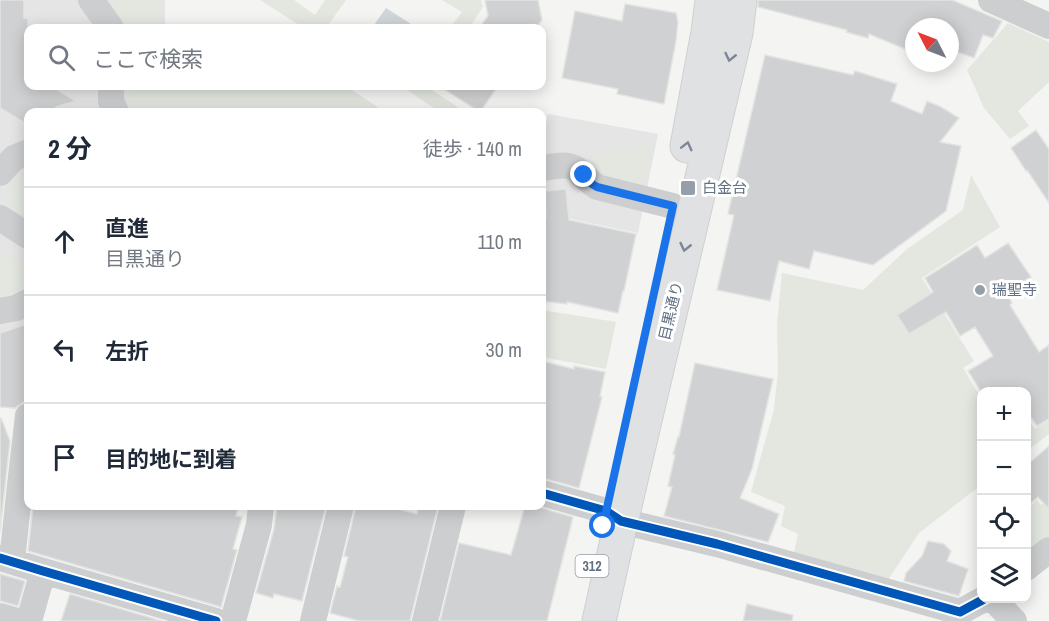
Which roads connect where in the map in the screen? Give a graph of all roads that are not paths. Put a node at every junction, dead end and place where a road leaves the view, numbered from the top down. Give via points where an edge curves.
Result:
1 (91, 0) edge
2 (712, 0) edge
3 (740, 0) edge
4 (991, 0) edge
5 (108, 24) edge
6 (1049, 26) edge
7 (111, 90) edge
8 (114, 108) edge
9 (24, 154) edge
10 (546, 168) edge
11 (0, 173) edge
12 (683, 209) junction
13 (0, 218) edge
14 (24, 233) edge
15 (24, 304) edge
16 (0, 311) edge
17 (24, 450) edge
18 (546, 494) edge
19 (261, 510) edge
20 (340, 510) edge
21 (452, 510) edge
22 (614, 516) junction
23 (1049, 550) edge
24 (6, 560) edge
25 (1031, 564) edge
26 (43, 571) junction
27 (977, 603) edge
28 (997, 603) edge
29 (0, 616) edge
30 (17, 621) edge
31 (29, 621) edge
32 (216, 621) edge
33 (233, 621) edge
34 (313, 621) edge
35 (425, 621) edge
36 (578, 621) edge
37 (599, 621) edge
38 (1014, 621) edge

1 - 5 street
12 -> 2 main road, 目黒通り / 312
3 -> 12 main road, 目黒通り / 312 via 736,33
4 - 6 street
7 - 8 street
9 - 11 street
10 - 12 street via 569,165 597,187
12 - 22 main road, 目黒通り / 312
13 - 14 street
15 - 16 street
17 - 24 street
18 - 22 street
19 - 33 street
20 - 34 street
21 - 35 street
22 - 27 street via 960,612
22 - 36 main road, 目黒通り / 312
22 - 37 main road, 目黒通り / 312
23 - 25 street
24 - 26 street
26 - 31 street
26 - 32 street
28 - 38 street
29 - 30 street

